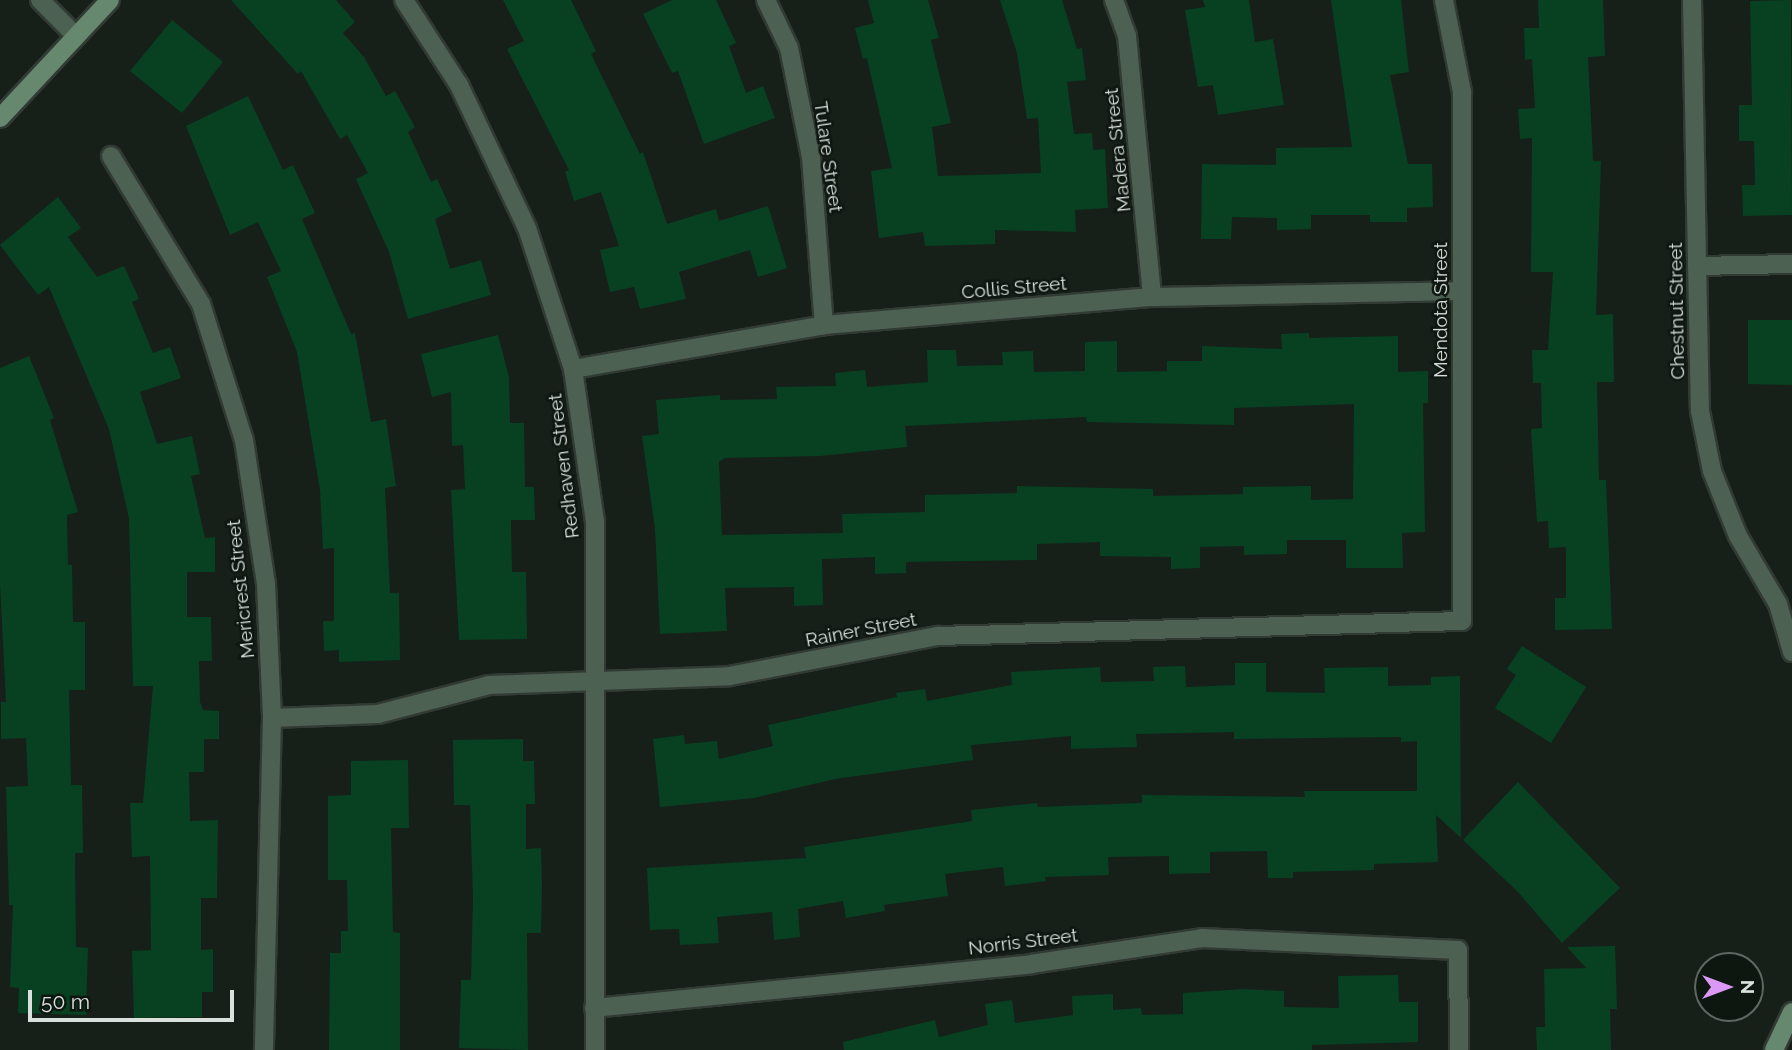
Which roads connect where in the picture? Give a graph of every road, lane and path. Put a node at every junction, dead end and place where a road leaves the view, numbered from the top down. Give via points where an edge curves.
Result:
1 (40, 0) edge
2 (110, 0) edge
3 (404, 0) edge
4 (766, 0) edge
5 (1114, 0) edge
6 (1444, 0) edge
7 (1692, 0) edge
8 (76, 36) junction
9 (0, 118) edge
10 (111, 156) dead end
11 (1792, 264) edge
12 (1697, 266) junction
13 (1462, 291) junction
14 (1152, 298) junction
15 (824, 325) junction
16 (573, 369) junction
17 (1785, 607) edge
18 (1462, 621) joint
19 (1792, 652) edge
20 (594, 680) junction
21 (272, 718) junction
22 (594, 1008) junction
23 (1792, 1012) edge
24 (264, 1050) edge
25 (595, 1050) edge
26 (1459, 1050) edge
27 (1774, 1050) edge

1 - 8 street
2 - 8 street
3 - 16 street, Redhaven Street via 459,85 527,228
4 - 15 street, Tulare Street via 789,48 811,157
5 - 14 street, Madera Street via 1127,36
6 - 13 street, Mendota Street via 1462,92
7 - 12 street, Chestnut Street
8 - 9 street
10 - 21 street, Mericrest Street via 201,304 244,440 266,583
11 - 12 street
12 - 17 street, Chestnut Street via 1700,411 1712,471 1738,536
13 - 14 street, Collis Street
13 - 18 street, Mendota Street
14 - 15 street, Collis Street
15 - 16 street, Collis Street
16 - 20 street, Redhaven Street via 595,521
17 - 19 street, Chestnut Street
18 - 20 street, Rainer Street via 938,636 730,676
20 - 21 street, Rainer Street via 489,685 377,714
20 - 22 street, Redhaven Street
21 - 24 street, Mericrest Street
22 - 25 street, Redhaven Street
22 - 26 street, Norris Street via 1031,964 1202,939 1458,950
23 - 27 street

